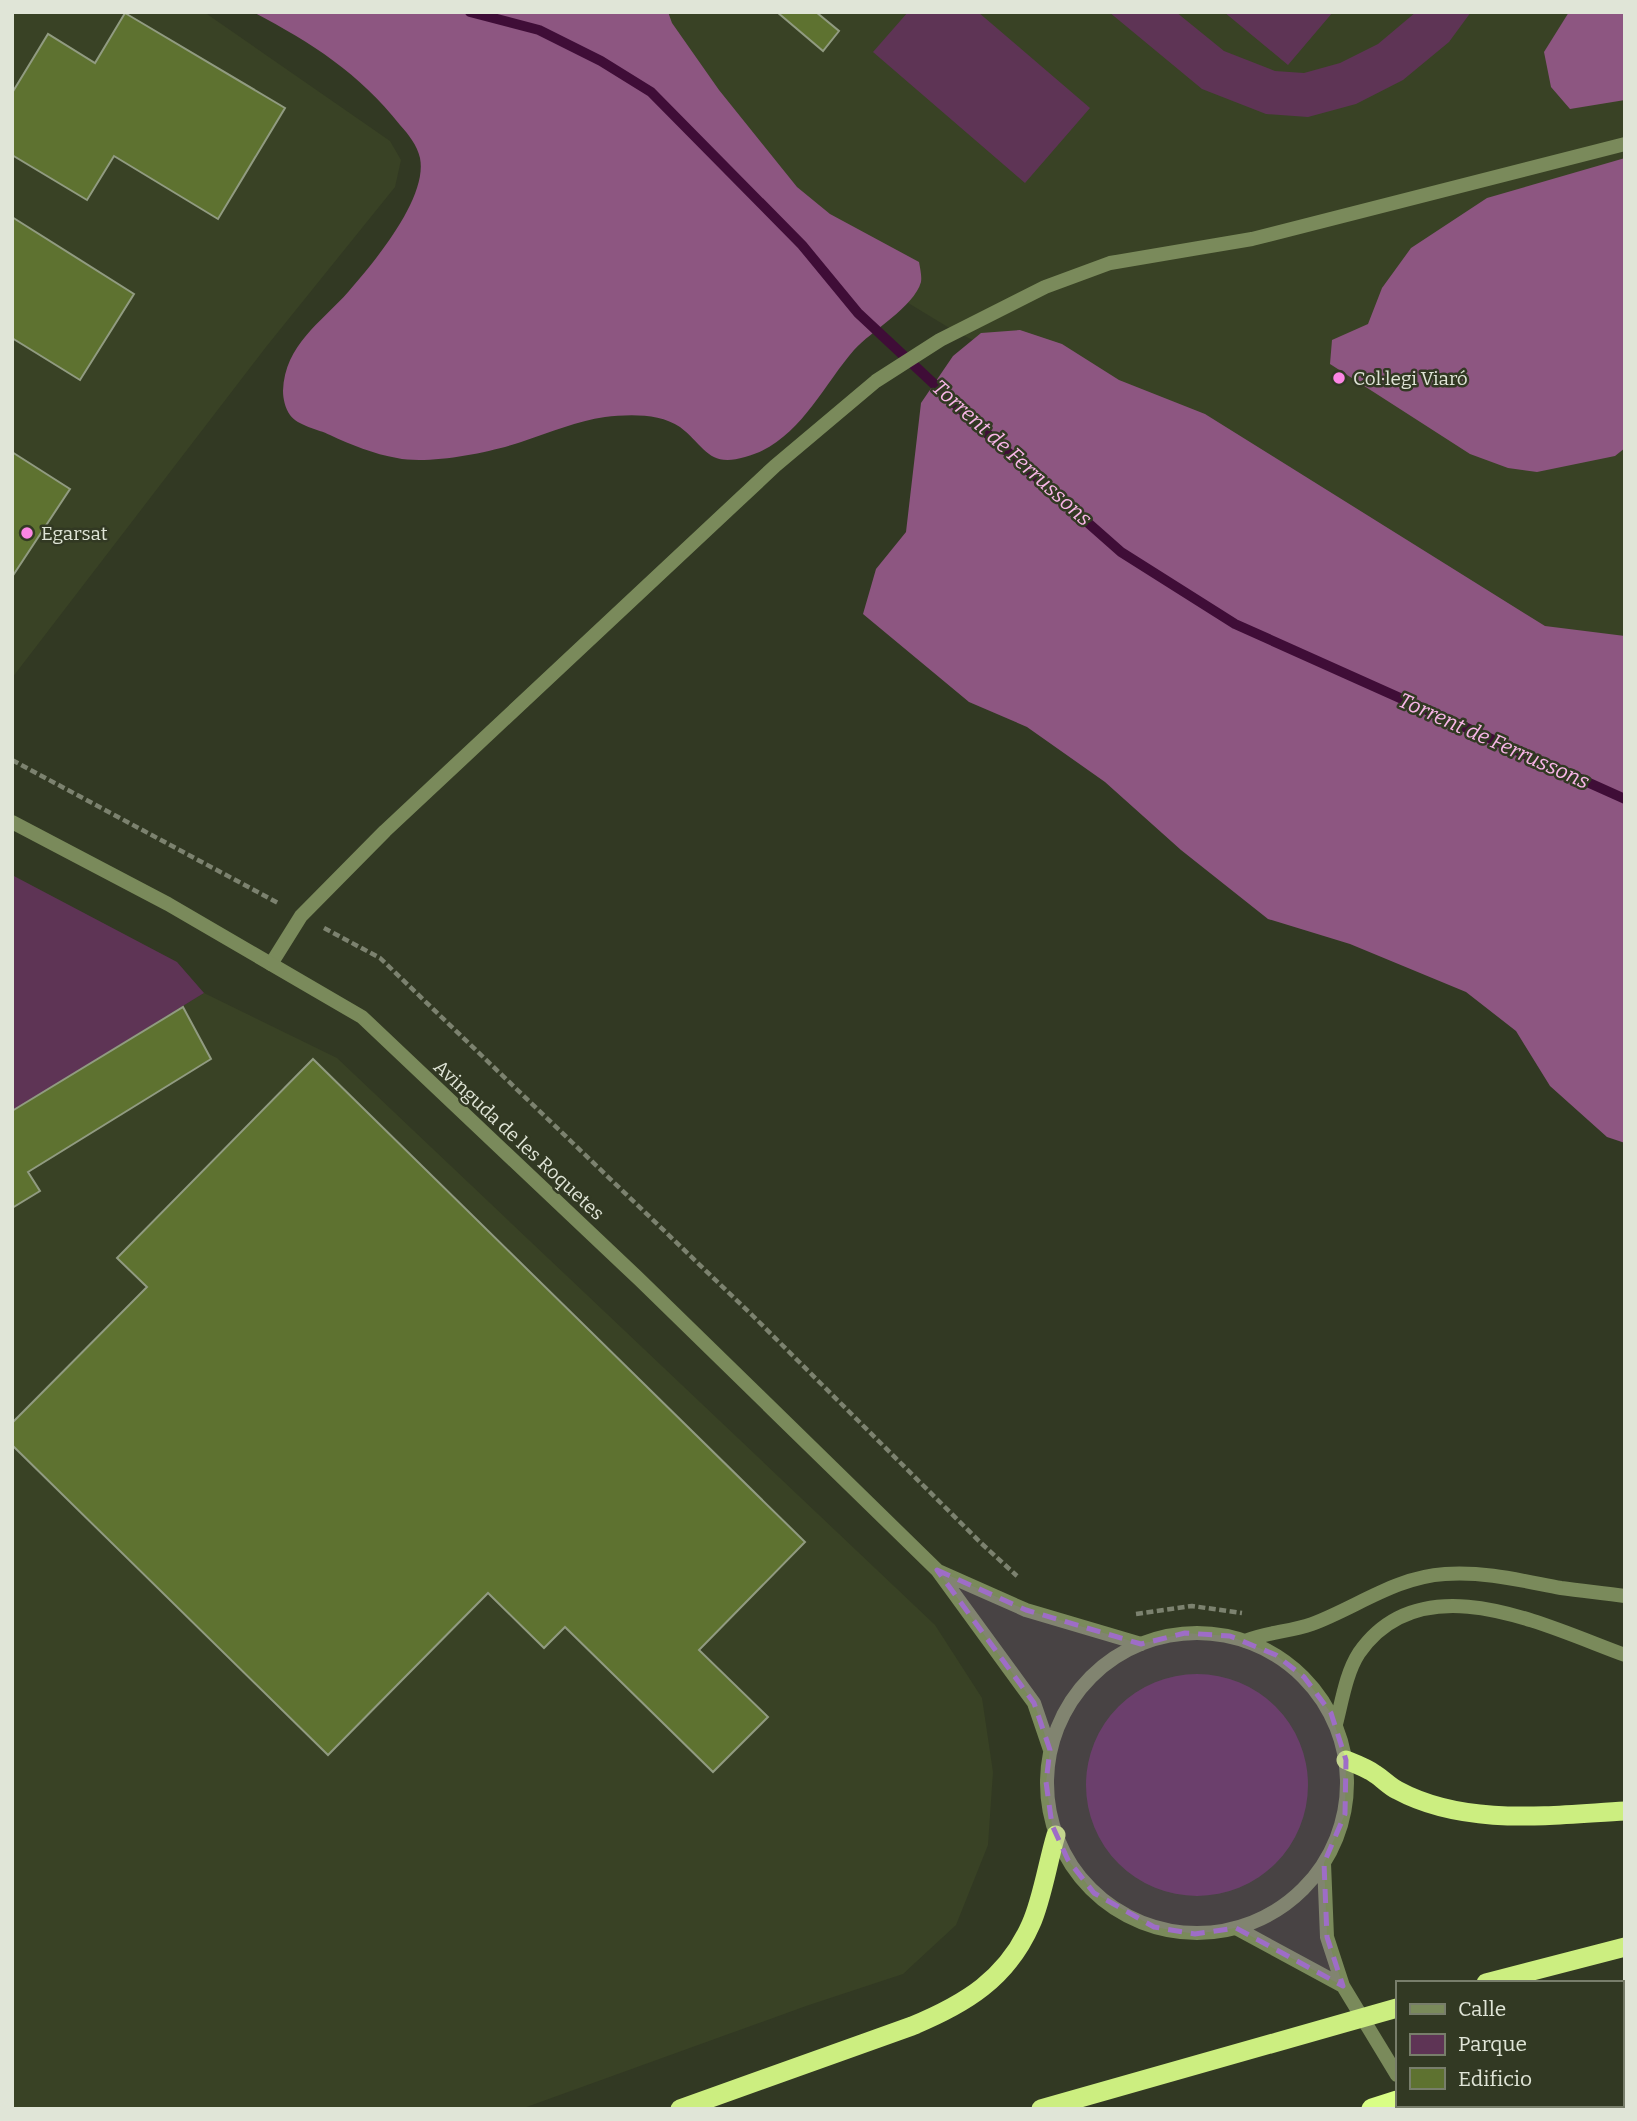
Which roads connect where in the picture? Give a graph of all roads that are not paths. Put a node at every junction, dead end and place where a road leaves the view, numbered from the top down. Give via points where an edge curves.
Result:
1 (1625, 144) edge
2 (12, 822) edge
3 (271, 964) junction
4 (937, 1570) junction
5 (1625, 1596) edge
6 (1245, 1641) junction
7 (1141, 1644) junction
8 (1625, 1655) edge
9 (1336, 1724) junction
10 (1050, 1750) junction
11 (1346, 1760) junction
12 (1625, 1811) edge
13 (1056, 1835) junction
14 (1324, 1863) junction
15 (1236, 1928) junction
16 (1625, 1947) edge
17 (1494, 1981) edge
18 (1343, 1986) junction
19 (1396, 2008) edge
20 (1396, 2073) edge
21 (1396, 2102) edge
22 (680, 2109) edge
23 (1041, 2109) edge
24 (1372, 2109) edge

1 - 3 street via 1252,239 1110,263 1045,287 940,340 876,381 765,475 385,831 301,916
2 - 3 street, Avinguda de les Roquetes
3 - 4 street, Avinguda de les Roquetes via 362,1017
4 - 7 street, Avinguda de les Roquetes via 1026,1610
4 - 10 street, Avinguda de les Roquetes via 1034,1703
5 - 6 street via 1446,1573 1385,1589 1310,1625
6 - 7 street via 1192,1633
6 - 9 street via 1295,1669 1319,1694
7 - 10 street via 1099,1669 1077,1692 1060,1720
8 - 9 street via 1489,1608 1424,1608 1394,1619 1358,1655
9 - 11 street
10 - 13 street via 1047,1793
11 - 12 highway via 1397,1790 1442,1807 1487,1815
11 - 14 street via 1345,1814
13 - 15 street via 1084,1882 1128,1917 1181,1933
13 - 22 highway via 1032,1922 999,1975 975,1994 912,2026
14 - 15 street via 1287,1904
14 - 18 street via 1327,1937
15 - 18 street
16 - 17 highway
18 - 20 street
19 - 23 highway
21 - 24 highway

